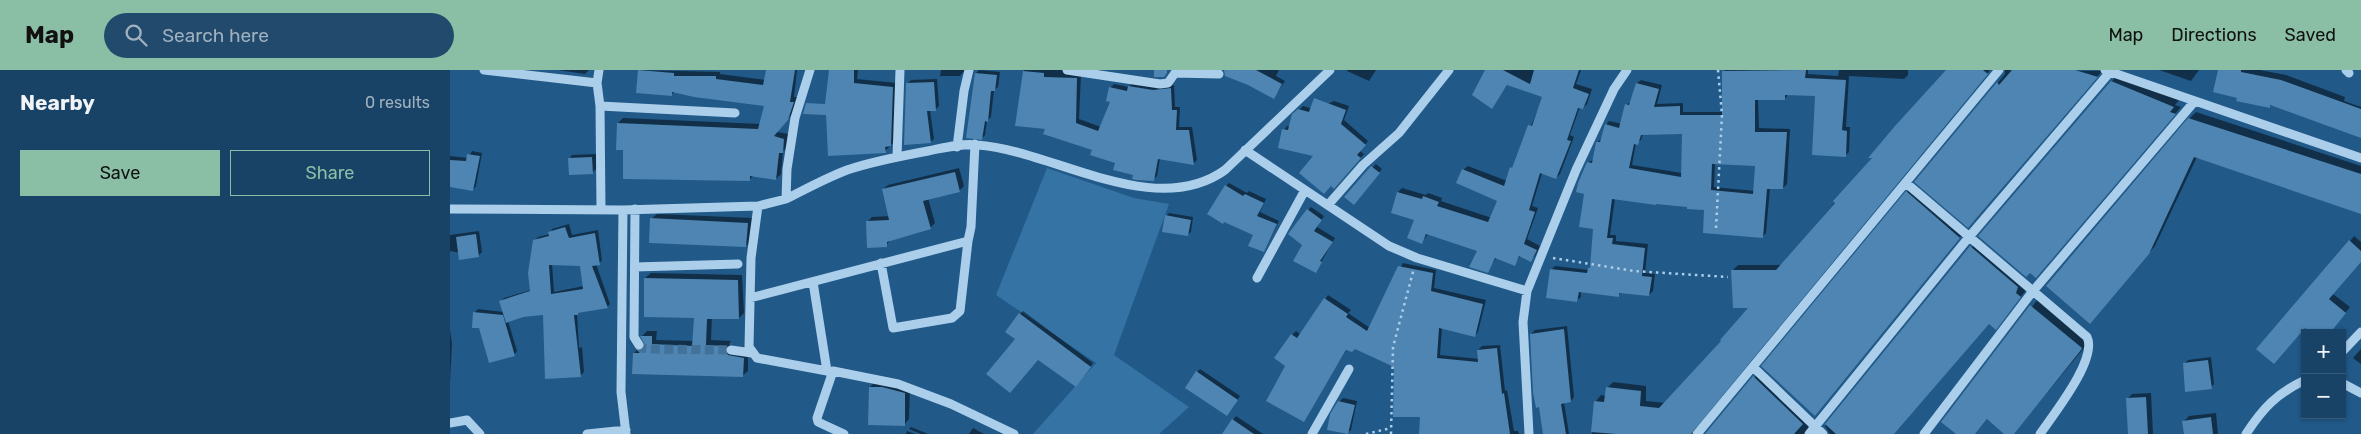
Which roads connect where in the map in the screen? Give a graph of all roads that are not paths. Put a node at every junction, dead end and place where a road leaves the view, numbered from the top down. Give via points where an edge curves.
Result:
1 (484, 70) edge
2 (599, 70) edge
3 (810, 70) edge
4 (900, 70) edge
5 (969, 70) edge
6 (1067, 70) edge
7 (1330, 70) edge
8 (1449, 70) edge
9 (1628, 70) edge
10 (1999, 70) edge
11 (1080, 71) edge
12 (2107, 71) edge
13 (1219, 74) dead end
14 (597, 83) junction
15 (2194, 102) junction
16 (600, 106) junction
17 (735, 113) dead end
18 (975, 144) junction
19 (957, 146) junction
20 (1245, 150) junction
21 (897, 156) junction
22 (2361, 158) edge
23 (1906, 183) junction
24 (1305, 190) junction
25 (786, 199) junction
26 (1328, 205) junction
27 (758, 206) junction
28 (450, 209) edge
29 (601, 209) junction
30 (635, 209) junction
31 (623, 210) junction
32 (1969, 236) junction
33 (968, 241) junction
34 (880, 263) junction
35 (738, 264) dead end
36 (635, 267) junction
37 (1257, 278) dead end
38 (813, 282) junction
39 (1527, 291) junction
40 (2033, 291) junction
41 (750, 298) junction
42 (2361, 332) edge
43 (639, 345) dead end
44 (2346, 348) edge
45 (732, 350) tunnel mouth
46 (752, 353) junction
47 (1753, 367) junction
48 (1349, 369) dead end
49 (2301, 382) edge
50 (2346, 385) edge
51 (2361, 393) edge
52 (450, 422) edge
53 (1814, 426) junction
54 (626, 432) edge
55 (480, 434) edge
56 (587, 434) edge
57 (844, 434) edge
58 (1014, 434) edge
59 (1312, 434) edge
60 (1529, 434) edge
61 (1697, 434) edge
62 (1809, 434) edge
63 (1822, 434) edge
64 (1924, 434) edge
65 (2040, 434) edge
66 (2246, 434) edge

1 - 14 street
2 - 14 street
3 - 25 street via 795,118
4 - 21 street
5 - 19 street
6 - 11 street
7 - 20 street
8 - 26 street via 1399,133
9 - 39 street via 1614,89 1576,170
10 - 23 street
11 - 13 street via 1160,84 1168,83 1176,73
12 - 15 street
12 - 32 street
14 - 16 street
15 - 22 street
15 - 40 street
16 - 17 street
16 - 29 street
18 - 19 street
18 - 20 street via 1157,190 1209,180
18 - 33 street
19 - 21 street
20 - 24 street
21 - 25 street via 847,171
23 - 32 street
23 - 47 street
24 - 26 street
24 - 37 street
25 - 27 street
26 - 39 street via 1389,246 1417,258
27 - 30 street
27 - 41 street
28 - 29 street
29 - 31 street
30 - 31 street
30 - 36 street
31 - 54 street via 621,392
32 - 40 street
32 - 53 street
33 - 34 street
33 - 34 street via 960,311 952,318 893,328
34 - 38 street
35 - 36 street
36 - 43 street via 634,337
38 - 41 street
38 - 46 street via 827,371 764,360
39 - 60 street via 1523,322
40 - 64 street
40 - 65 street via 2081,330 2090,343 2076,380
41 - 46 street via 749,347
42 - 44 street
45 - 46 street
47 - 53 street
47 - 61 street
48 - 59 street
49 - 66 street via 2282,392 2263,408
50 - 51 street
52 - 55 street via 467,420
53 - 62 street
53 - 63 street
54 - 56 street
57 - 58 street via 818,422 817,418 833,370 898,384 951,404

